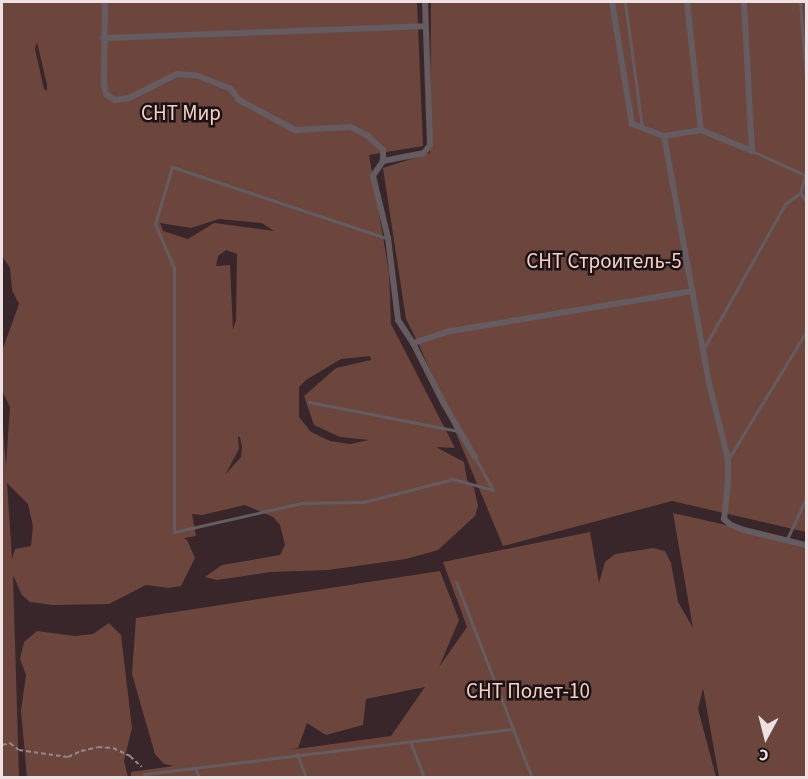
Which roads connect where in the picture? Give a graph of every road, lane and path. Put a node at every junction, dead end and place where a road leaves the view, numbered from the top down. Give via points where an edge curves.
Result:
1 (105, 2) edge
2 (426, 2) edge
3 (612, 2) edge
4 (625, 2) edge
5 (687, 2) edge
6 (744, 2) edge
7 (801, 2) edge
8 (424, 26) junction
9 (103, 38) junction
10 (807, 79) edge
11 (642, 128) junction
12 (700, 130) junction
13 (664, 136) junction
14 (752, 152) junction
15 (382, 161) junction
16 (806, 174) edge
17 (800, 193) junction
18 (807, 201) edge
19 (388, 238) junction
20 (693, 291) junction
21 (807, 332) edge
22 (412, 343) junction
23 (703, 350) junction
24 (309, 402) dead end
25 (460, 432) junction
26 (475, 457) joint
27 (728, 459) junction
28 (807, 498) edge
29 (786, 540) junction
30 (807, 545) edge
31 (456, 582) dead end
32 (513, 729) junction
33 (410, 741) junction
34 (2, 745) edge
35 (297, 754) junction
36 (195, 768) junction
37 (143, 776) edge
38 (199, 777) edge
39 (306, 777) edge
40 (424, 777) edge
41 (532, 777) edge

1 - 9 street
2 - 8 street
3 - 11 street via 632,124
4 - 11 lane
5 - 12 street
6 - 14 street
7 - 10 lane
8 - 9 street
8 - 15 street via 430,145 424,153
9 - 15 street via 106,94 115,100 129,98 177,74 198,76 230,88 239,100 295,130 351,127 382,150
11 - 13 street
12 - 13 street
12 - 14 street
13 - 20 street
14 - 16 lane
15 - 19 street via 373,176
16 - 17 lane
17 - 18 lane
17 - 23 lane via 785,204
19 - 22 street via 399,320
19 - 26 lane via 172,167 155,224 174,268 174,532 302,503 363,502 453,479 492,490
20 - 22 street via 451,331
20 - 23 street
21 - 27 lane
22 - 25 street
23 - 27 street
24 - 25 lane
25 - 26 street
27 - 29 street via 724,519 744,530
28 - 29 lane
29 - 30 street
31 - 32 lane
32 - 33 lane
32 - 41 lane
33 - 35 lane
33 - 40 lane
34 - 37 path via 10,743 19,750 68,757 81,750 113,748 142,767
35 - 36 lane
35 - 39 lane
36 - 37 lane
36 - 38 lane

